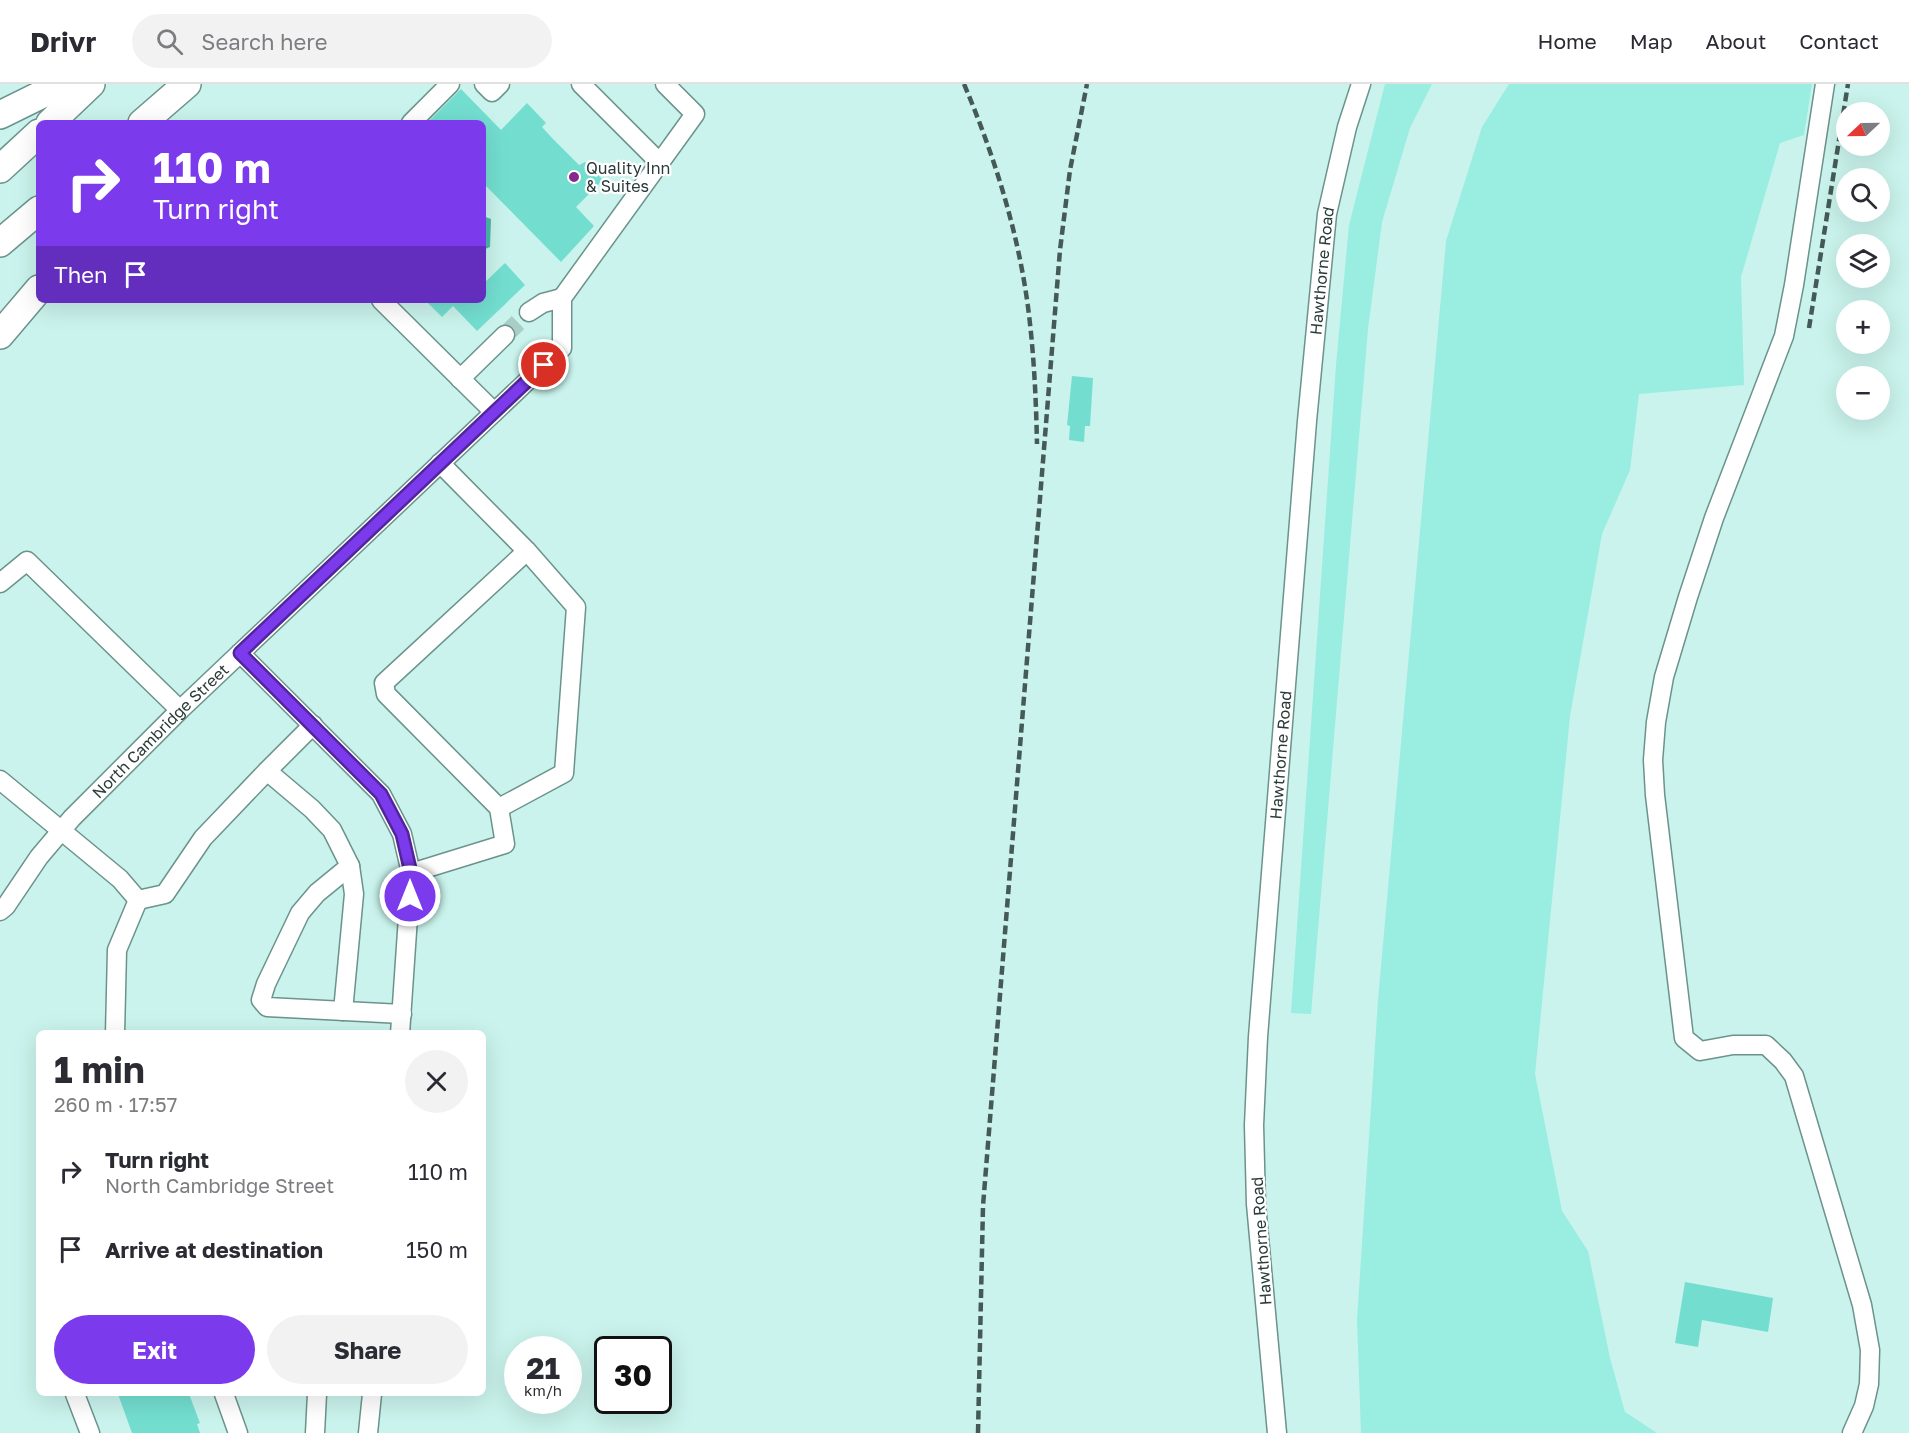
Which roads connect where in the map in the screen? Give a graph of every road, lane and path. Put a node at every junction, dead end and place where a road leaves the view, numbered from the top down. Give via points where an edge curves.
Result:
1 (63, 84) edge
2 (91, 84) edge
3 (187, 84) edge
4 (200, 84) edge
5 (450, 84) edge
6 (484, 84) edge
7 (500, 84) edge
8 (581, 84) edge
9 (665, 84) edge
10 (1361, 84) edge
11 (1825, 84) edge
12 (0, 115) edge
13 (53, 120) edge
14 (145, 120) edge
15 (172, 120) edge
16 (414, 120) edge
17 (36, 136) edge
18 (660, 163) junction
19 (0, 169) edge
20 (36, 213) edge
21 (0, 243) edge
22 (36, 293) edge
23 (562, 298) junction
24 (384, 303) edge
25 (529, 312) tunnel mouth
26 (0, 335) edge
27 (505, 335) tunnel mouth
28 (460, 379) junction
29 (494, 412) junction
30 (440, 463) junction
31 (527, 551) junction
32 (0, 583) edge
33 (240, 653) junction
34 (180, 710) junction
35 (313, 725) junction
36 (267, 771) junction
37 (0, 780) edge
38 (499, 808) junction
39 (61, 831) junction
40 (350, 866) junction
41 (411, 873) junction
42 (138, 900) junction
43 (0, 911) edge
44 (343, 1011) junction
45 (402, 1014) junction
46 (115, 1030) edge
47 (400, 1030) edge
48 (76, 1396) edge
49 (225, 1396) edge
50 (317, 1396) edge
51 (372, 1396) edge
52 (90, 1433) edge
53 (238, 1433) edge
54 (315, 1433) edge
55 (368, 1433) edge
56 (1277, 1433) edge
57 (1852, 1433) edge

1 - 12 highway
2 - 13 highway
3 - 14 highway
4 - 15 highway
5 - 16 street
6 - 7 street via 492,92
8 - 18 street
9 - 18 street via 695,114
10 - 56 street, Hawthorne Road via 1327,214 1258,1037 1256,1204
11 - 57 street via 1784,336 1714,518 1676,635 1660,699 1653,760 1684,1038 1700,1051 1766,1045 1794,1076 1862,1305 1870,1350 1869,1384
17 - 19 highway
18 - 23 street
20 - 21 highway
22 - 26 highway
23 - 25 street
23 - 29 street, North Cambridge Street via 562,348
24 - 28 street
27 - 28 street
28 - 29 street
29 - 30 street, North Cambridge Street
30 - 31 street
30 - 33 street, North Cambridge Street
31 - 38 street via 576,607 564,773
31 - 38 street via 384,683 386,694
32 - 34 street via 27,561
33 - 34 street, North Cambridge Street
33 - 35 street
34 - 39 street, North Cambridge Street
35 - 36 street
35 - 41 street via 381,794 402,834
36 - 40 street via 332,830
36 - 42 street via 203,838 165,894
37 - 39 street
38 - 41 street via 505,844
39 - 42 street via 120,879
39 - 43 street, North Cambridge Street
40 - 44 street via 354,894
40 - 44 street via 300,913 261,999 267,1007
41 - 45 street
42 - 46 street via 117,950
44 - 45 street
45 - 47 street
48 - 52 street
49 - 53 street
50 - 54 street
51 - 55 street

